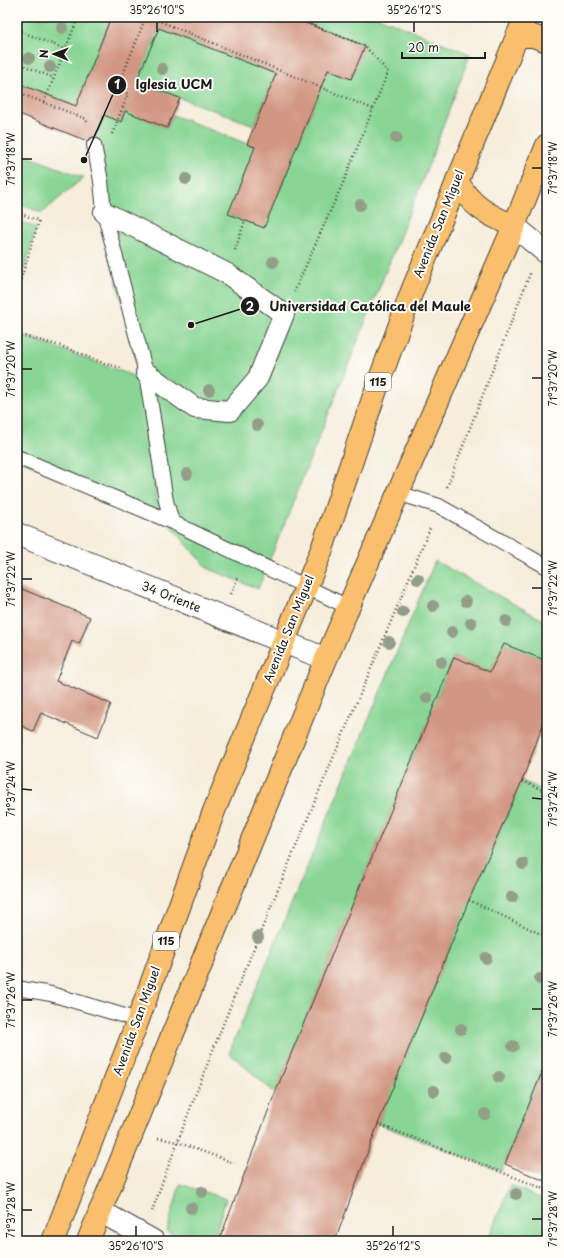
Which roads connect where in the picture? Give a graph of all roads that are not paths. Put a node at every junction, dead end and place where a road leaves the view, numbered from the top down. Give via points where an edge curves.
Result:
1 (521, 26) edge
2 (547, 40) edge
3 (94, 145) dead end
4 (547, 145) edge
5 (457, 180) junction
6 (104, 212) junction
7 (514, 226) junction
8 (544, 250) edge
9 (146, 373) junction
10 (17, 457) edge
11 (398, 493) junction
12 (172, 522) junction
13 (17, 534) edge
14 (547, 567) edge
15 (306, 586) junction
16 (348, 607) junction
17 (284, 642) junction
18 (326, 659) junction
19 (17, 988) edge
20 (138, 1020) junction
21 (100, 1211) junction
22 (148, 1238) edge
23 (53, 1241) edge
24 (88, 1241) edge

1 - 2 highway via 533,36
1 - 5 highway, Avenida San Miguel / 115
3 - 6 lane
4 - 7 highway
5 - 7 highway via 471,203
5 - 15 highway, Avenida San Miguel / 115 via 409,298 342,493
6 - 9 lane
6 - 9 street via 226,273 284,314 258,378 230,411 195,408
7 - 8 street
7 - 11 highway
9 - 12 lane via 166,501
10 - 12 lane
11 - 14 lane via 439,506
11 - 16 highway
12 - 15 lane
13 - 17 street, 34 Oriente
15 - 16 lane
15 - 17 highway, Avenida San Miguel / 115
16 - 18 highway
17 - 18 street, 34 Oriente
17 - 20 highway, Avenida San Miguel / 115 via 214,811
18 - 21 highway
19 - 20 lane via 51,994
20 - 23 highway, Avenida San Miguel / 115
21 - 22 street
21 - 24 highway

